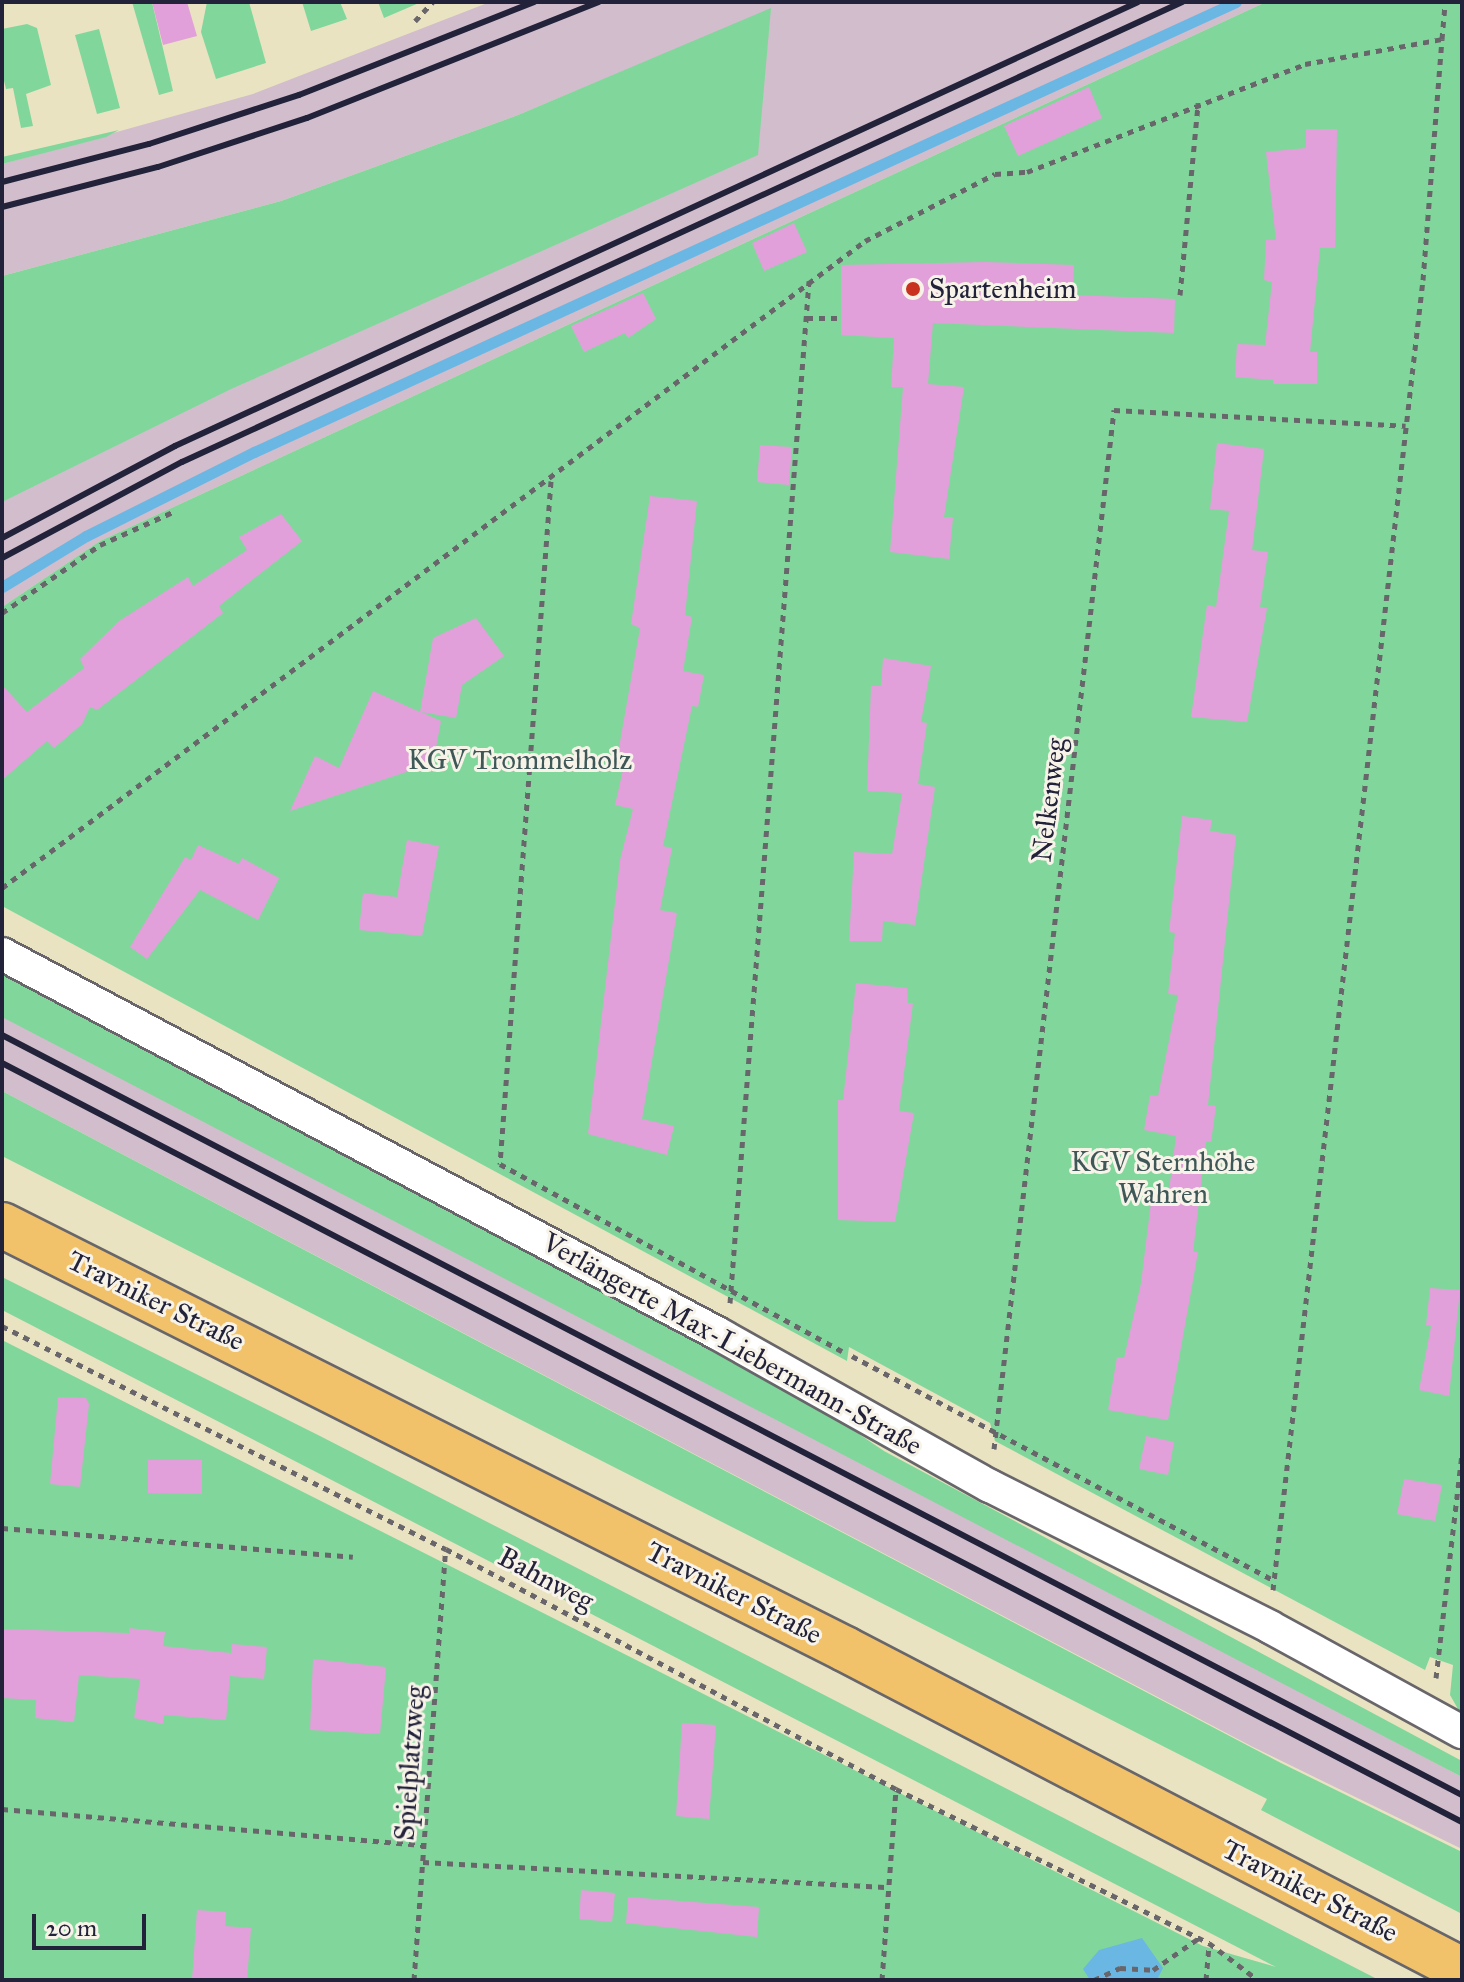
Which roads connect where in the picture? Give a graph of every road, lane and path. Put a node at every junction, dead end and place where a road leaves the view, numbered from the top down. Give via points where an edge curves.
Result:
1 (433, 2) edge
2 (1445, 2) edge
3 (415, 21) dead end
4 (1442, 39) junction
5 (1198, 103) junction
6 (809, 280) junction
7 (1180, 295) dead end
8 (807, 318) junction
9 (841, 318) dead end
10 (1406, 426) junction
11 (551, 480) junction
12 (175, 511) dead end
13 (2, 613) edge
14 (2, 888) edge
15 (2, 954) edge
16 (2, 1225) edge
17 (733, 1290) junction
18 (2, 1326) edge
19 (717, 1333) junction
20 (842, 1351) dead end
21 (852, 1356) dead end
22 (996, 1434) junction
23 (1462, 1454) edge
24 (990, 1486) junction
25 (2, 1528) edge
26 (446, 1549) junction
27 (353, 1557) dead end
28 (1274, 1580) junction
29 (1270, 1627) junction
30 (1428, 1714) junction
31 (1462, 1732) edge
32 (896, 1789) junction
33 (2, 1809) edge
34 (424, 1845) junction
35 (423, 1862) junction
36 (889, 1887) junction
37 (1199, 1938) junction
38 (1209, 1943) junction
39 (1462, 1970) edge
40 (414, 1980) edge
41 (882, 1980) edge
42 (1094, 1980) edge
43 (1206, 1980) edge
44 (1258, 1980) edge

1 - 3 path
2 - 4 path
4 - 5 path via 1305,64
4 - 10 path
5 - 6 path via 1027,172 995,174 865,241
5 - 7 path
6 - 8 path
6 - 11 path
8 - 9 path
8 - 17 path
10 - 22 path, Nelkenweg via 1114,410
10 - 28 path
11 - 14 path
11 - 17 path via 500,1164
12 - 13 path via 100,545
15 - 19 street, Verlängerte Max-Liebermann-Straße
16 - 39 main road, Travniker Straße via 788,1620
17 - 19 path
17 - 20 path
18 - 26 path, Bahnweg
19 - 24 street, Verlängerte Max-Liebermann-Straße
21 - 22 path
22 - 24 path, Nelkenweg
22 - 28 path
23 - 30 path
24 - 29 street, Verlängerte Max-Liebermann-Straße
25 - 27 path
26 - 32 path, Bahnweg
26 - 34 path, Spielplatzweg
28 - 29 path
29 - 30 street, Verlängerte Max-Liebermann-Straße
30 - 31 street, Verlängerte Max-Liebermann-Straße
32 - 36 path
32 - 37 path, Bahnweg
33 - 34 path
34 - 35 path, Spielplatzweg
35 - 36 path
35 - 40 path, Spielplatzweg
36 - 41 path
37 - 38 path, Bahnweg
37 - 42 path via 1153,1970 1120,1968
38 - 43 path
38 - 44 path, Bahnweg

